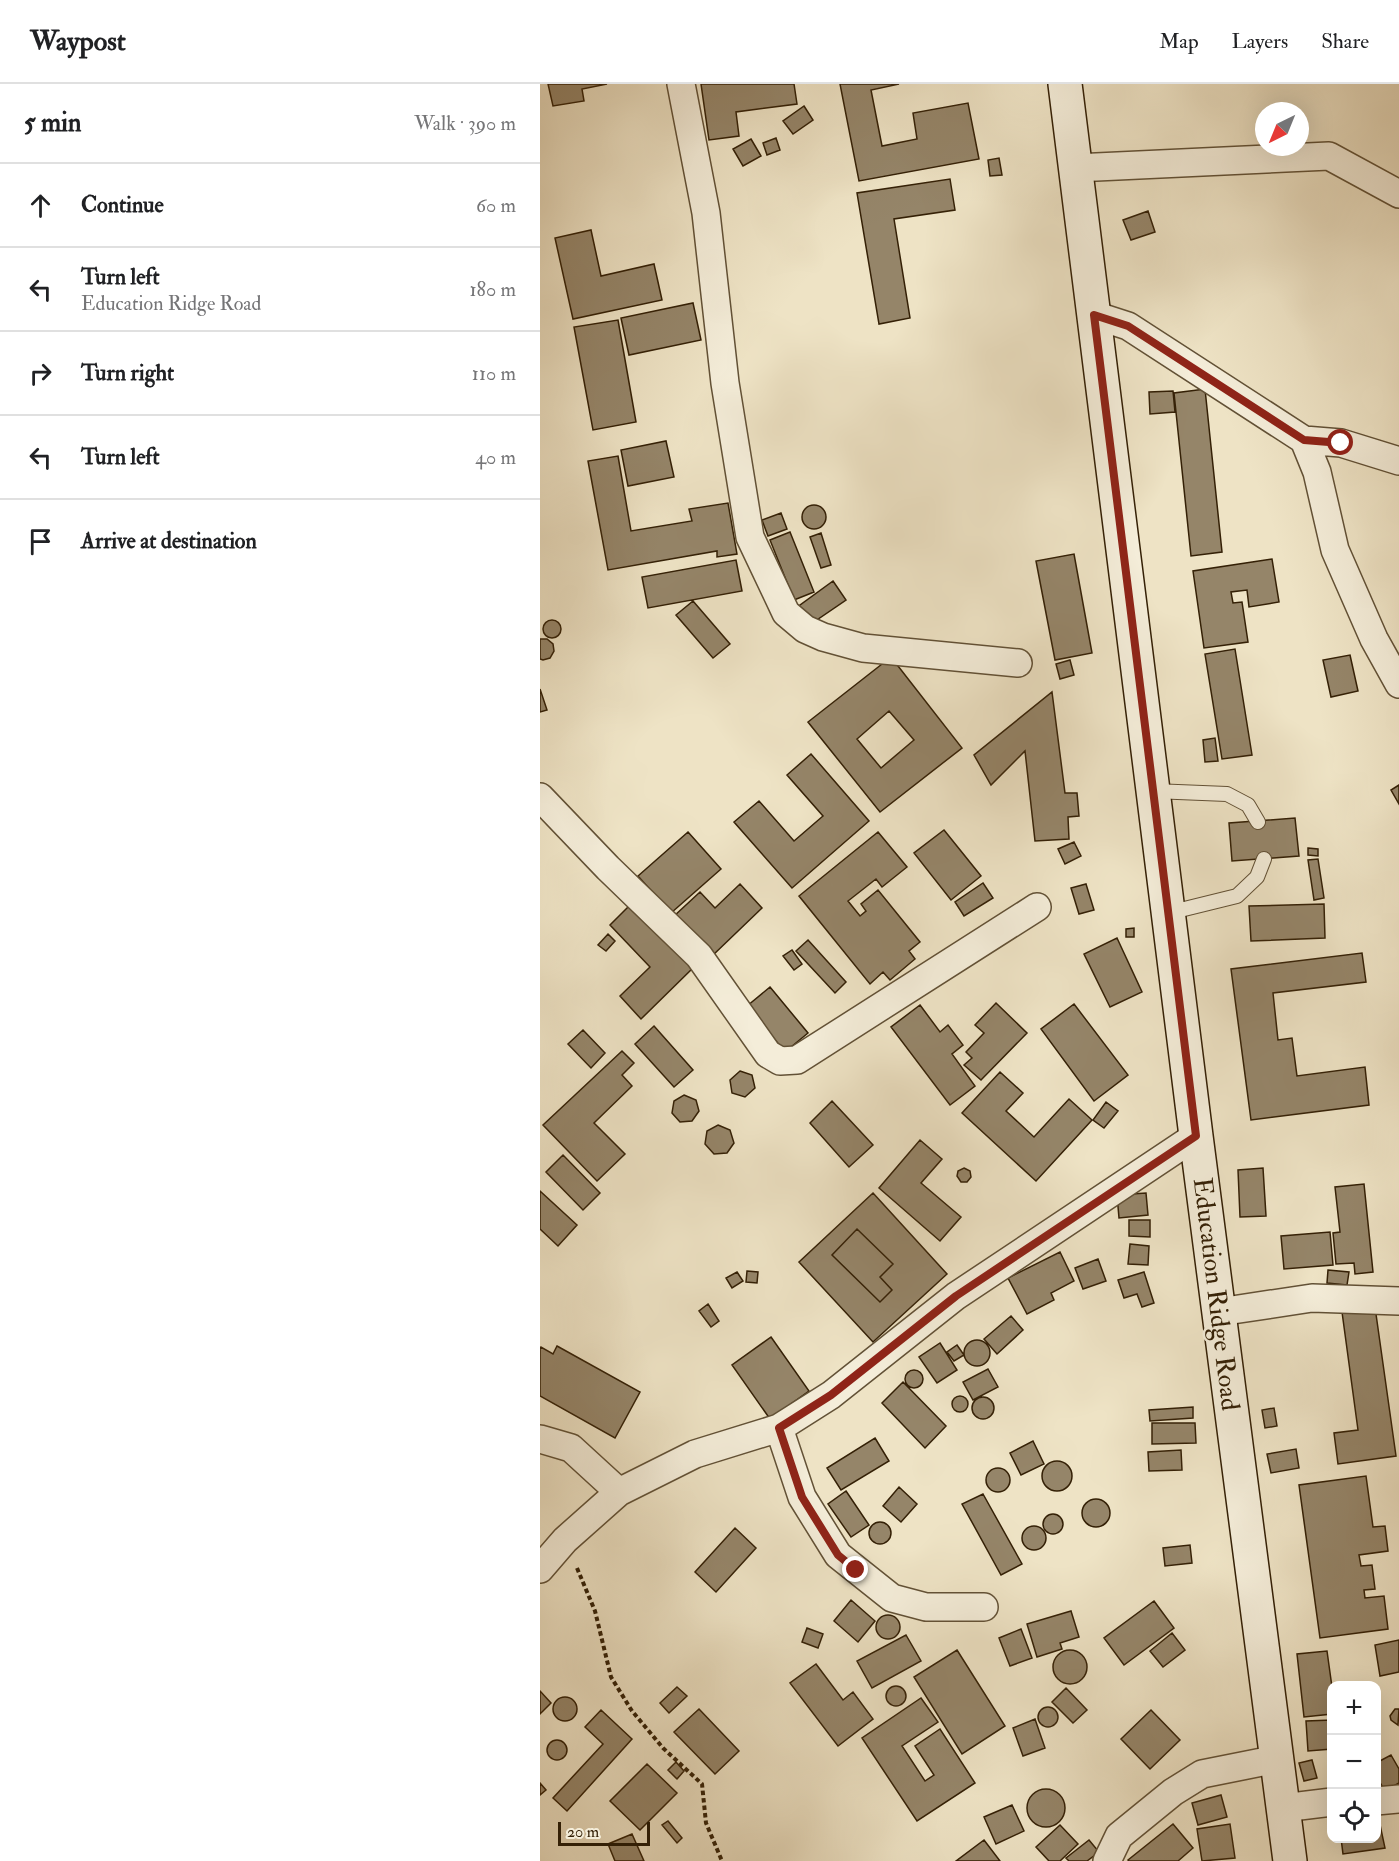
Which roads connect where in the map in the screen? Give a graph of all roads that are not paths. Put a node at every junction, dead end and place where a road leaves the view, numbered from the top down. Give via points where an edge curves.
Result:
1 (681, 84) edge
2 (1065, 84) edge
3 (1076, 168) junction
4 (1399, 194) edge
5 (1094, 315) junction
6 (1304, 440) junction
7 (1399, 461) edge
8 (1018, 663) dead end
9 (1399, 684) edge
10 (1153, 791) junction
11 (540, 797) edge
12 (1258, 822) dead end
13 (1264, 859) dead end
14 (1037, 907) dead end
15 (1168, 913) junction
16 (1196, 1136) junction
17 (1399, 1301) edge
18 (1219, 1312) junction
19 (779, 1428) junction
20 (540, 1440) edge
21 (619, 1492) junction
22 (540, 1569) edge
23 (984, 1607) dead end
24 (1277, 1760) junction
25 (1399, 1799) edge
26 (1381, 1801) edge
27 (1327, 1803) edge
28 (1284, 1808) junction
29 (1107, 1861) edge
30 (1290, 1861) edge

1 - 8 street via 706,213 725,383 750,537 786,613 804,629 863,648
2 - 3 main road, Education Ridge Road
3 - 4 street via 1329,156
3 - 5 main road, Education Ridge Road
5 - 6 street via 1128,326
5 - 10 main road, Education Ridge Road
6 - 7 street via 1341,443
6 - 9 street via 1317,472 1335,550 1374,639
10 - 12 lane via 1227,794 1248,806
10 - 15 main road, Education Ridge Road
11 - 14 street via 699,956 768,1054 780,1061 797,1060
13 - 15 lane via 1257,877 1237,896
15 - 16 main road, Education Ridge Road
16 - 18 main road, Education Ridge Road
16 - 19 street via 956,1296 831,1395
17 - 18 street via 1312,1298
18 - 24 main road, Education Ridge Road
19 - 21 street via 694,1454
19 - 23 street via 802,1497 838,1555 892,1599 926,1607
20 - 21 street via 571,1448
21 - 22 street via 565,1540
24 - 28 main road, Education Ridge Road
24 - 29 street via 1202,1774 1173,1791 1119,1836
25 - 26 street
27 - 28 street
28 - 30 main road, Education Ridge Road

